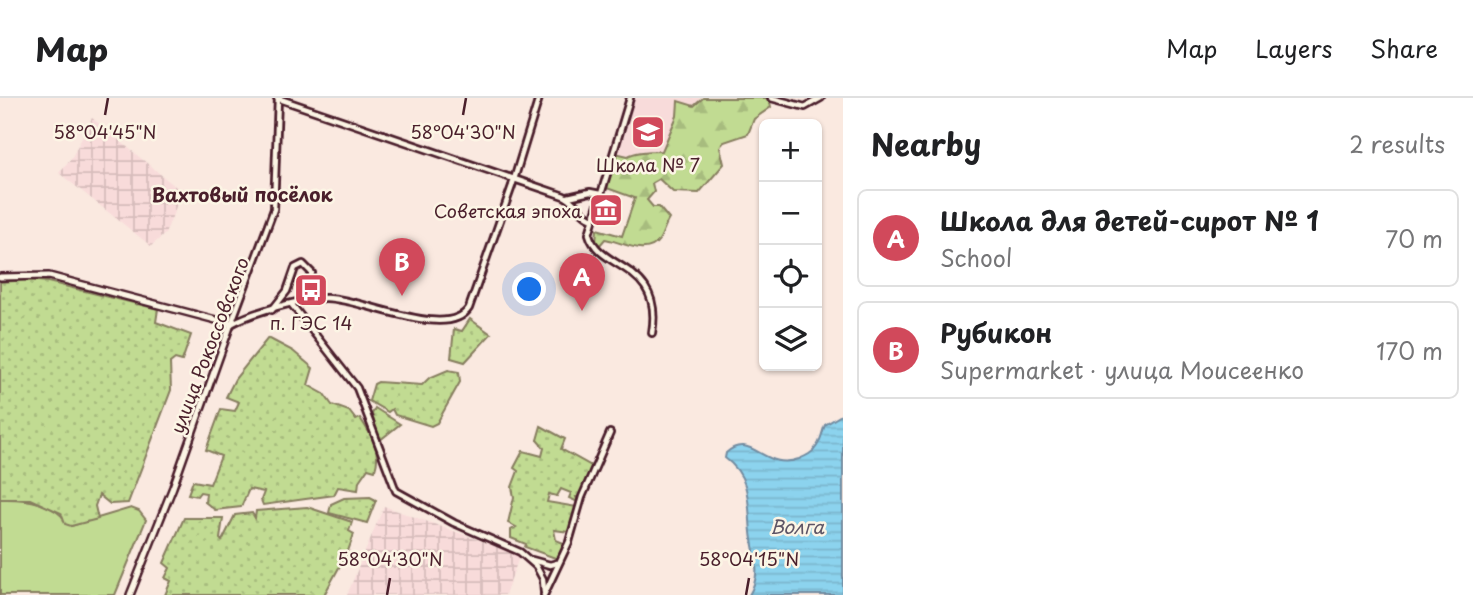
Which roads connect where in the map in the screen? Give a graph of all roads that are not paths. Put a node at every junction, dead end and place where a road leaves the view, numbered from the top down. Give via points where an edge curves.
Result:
1 (277, 98) edge
2 (538, 98) edge
3 (630, 98) edge
4 (772, 98) edge
5 (821, 98) edge
6 (513, 178) junction
7 (600, 194) junction
8 (582, 195) junction
9 (564, 196) junction
10 (578, 208) junction
11 (593, 219) junction
12 (0, 277) edge
13 (300, 302) junction
14 (292, 305) junction
15 (271, 310) junction
16 (231, 324) junction
17 (652, 333) dead end
18 (610, 433) dead end
19 (530, 559) junction
20 (558, 562) junction
21 (544, 593) edge
22 (130, 595) edge

1 - 6 street
1 - 16 street, улица Рокоссовского via 274,209
2 - 6 street
3 - 7 street
4 - 5 street via 802,107
6 - 9 street
6 - 13 street via 469,308 457,320 436,322 336,298
7 - 8 street
7 - 11 street
8 - 9 street
8 - 10 street
9 - 10 street
10 - 11 street
11 - 17 street via 592,246 642,281 655,317
12 - 16 street via 49,276
13 - 14 street
13 - 15 street via 312,276 303,264 295,268 287,292
14 - 15 street
14 - 19 street via 357,388 397,493
15 - 16 street
16 - 22 street, улица Рокоссовского
18 - 20 street
19 - 20 street via 550,565
19 - 21 street via 541,574
20 - 21 street

